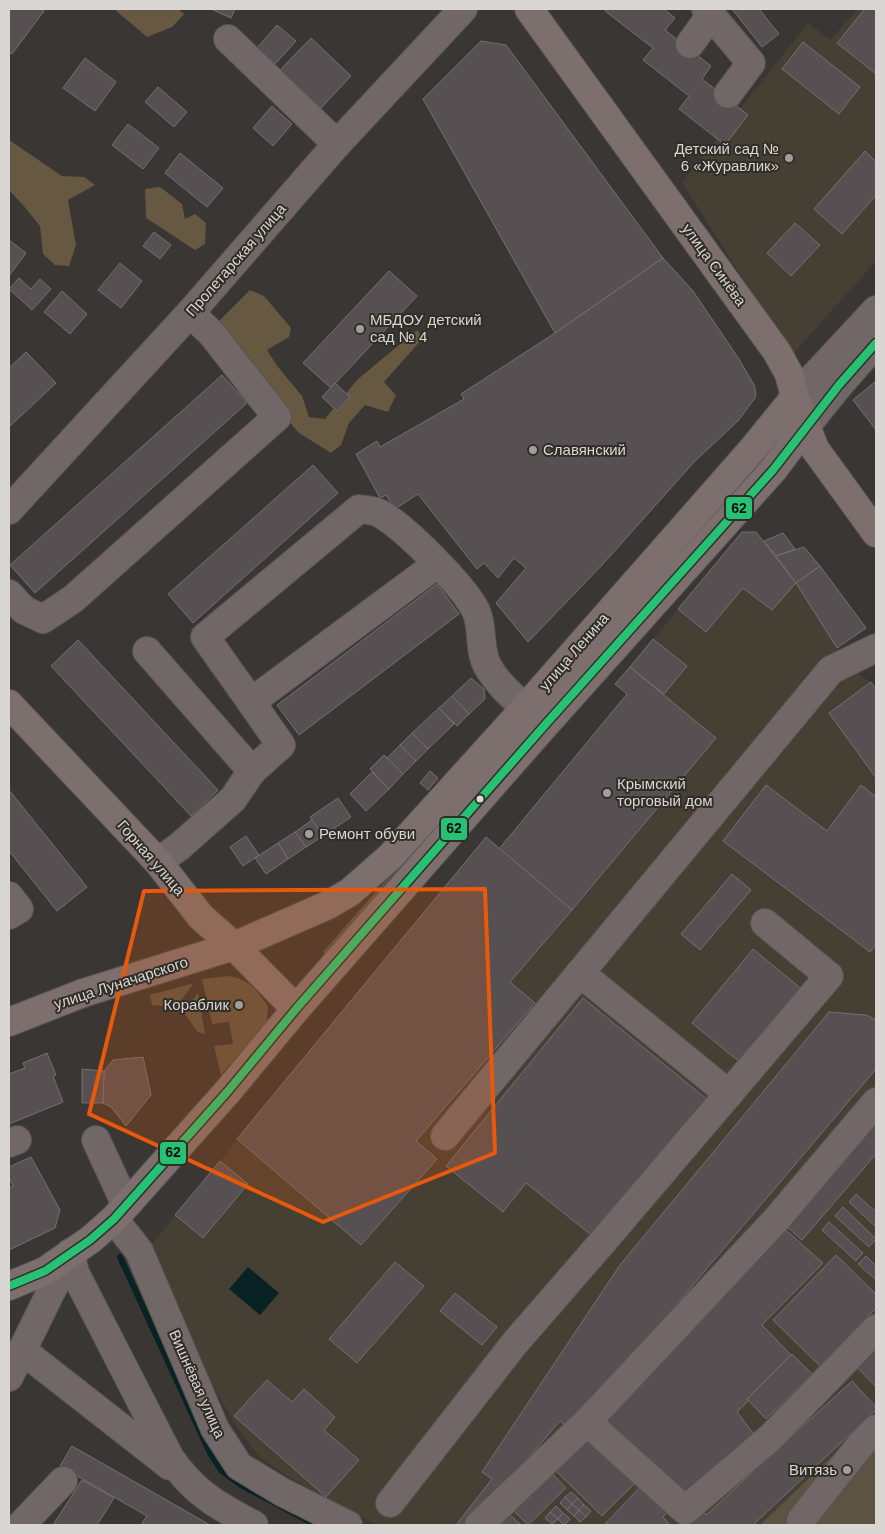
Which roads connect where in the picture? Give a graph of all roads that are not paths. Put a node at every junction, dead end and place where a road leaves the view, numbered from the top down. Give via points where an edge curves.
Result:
1 (463, 9) edge
2 (529, 9) edge
3 (708, 12) edge
4 (228, 38) dead end
5 (690, 44) dead end
6 (728, 94) dead end
7 (337, 144) junction
8 (876, 310) edge
9 (190, 313) junction
10 (876, 343) edge
11 (795, 397) junction
12 (806, 426) junction
13 (9, 510) edge
14 (876, 533) edge
15 (437, 564) junction
16 (9, 594) edge
17 (876, 648) edge
18 (147, 651) dead end
19 (251, 702) junction
20 (9, 704) edge
21 (535, 716) junction
22 (252, 771) junction
23 (158, 862) junction
24 (9, 896) edge
25 (9, 915) edge
26 (765, 923) dead end
27 (234, 946) junction
28 (580, 973) junction
29 (296, 1009) junction
30 (9, 1022) edge
31 (729, 1094) junction
32 (876, 1102) edge
33 (445, 1136) dead end
34 (96, 1140) dead end
35 (120, 1212) junction
36 (80, 1247) junction
37 (9, 1286) edge
38 (876, 1329) edge
39 (23, 1351) junction
40 (9, 1377) edge
41 (586, 1422) junction
42 (876, 1429) edge
43 (181, 1475) junction
44 (63, 1481) dead end
45 (390, 1503) dead end
46 (21, 1525) edge
47 (254, 1525) edge
48 (348, 1525) edge
49 (479, 1525) edge
50 (802, 1525) edge

1 - 7 street, Пролетарская улица
2 - 11 main road, улица Синёва via 778,352 789,374
3 - 5 street
3 - 6 street via 751,62
4 - 7 street
7 - 9 street, Пролетарская улица
8 - 11 street, улица Ленина
9 - 13 street, Пролетарская улица
9 - 16 street via 212,334 277,417 73,600 43,619 24,610
10 - 12 street, улица Ленина
11 - 12 main road, улица Синёва
11 - 21 main road, улица Ленина
12 - 14 main road, улица Синёва via 815,449
12 - 21 main road, улица Ленина via 773,470
15 - 19 street
15 - 19 street via 407,533 379,512 359,509 205,637
15 - 21 street via 468,597 477,613 488,666 504,688
17 - 28 street via 831,670
18 - 22 street
19 - 22 street via 281,745
20 - 23 main road, Горная улица
21 - 27 main road, улица Ленина via 350,892 328,905
21 - 29 main road, улица Ленина
22 - 23 street via 233,799
23 - 27 main road, Горная улица via 201,917
24 - 25 street via 20,909
26 - 31 street via 829,976
27 - 29 main road, Горная улица
27 - 30 main road, улица Луначарского via 83,993
28 - 31 street
28 - 33 street
29 - 35 main road, улица Ленина
31 - 45 street via 514,1344
32 - 41 street via 776,1220
34 - 35 street, Вишнёвая улица
35 - 36 main road, улица Ленина
35 - 48 street, Вишнёвая улица via 215,1429 239,1466
36 - 37 main road via 45,1270
36 - 39 street, улица Ленина
36 - 43 street via 75,1273
38 - 41 street via 770,1438 685,1510
39 - 40 street, улица Ленина
39 - 43 street
41 - 49 street
42 - 50 street via 862,1442 801,1520
43 - 47 street via 218,1507
44 - 46 street

